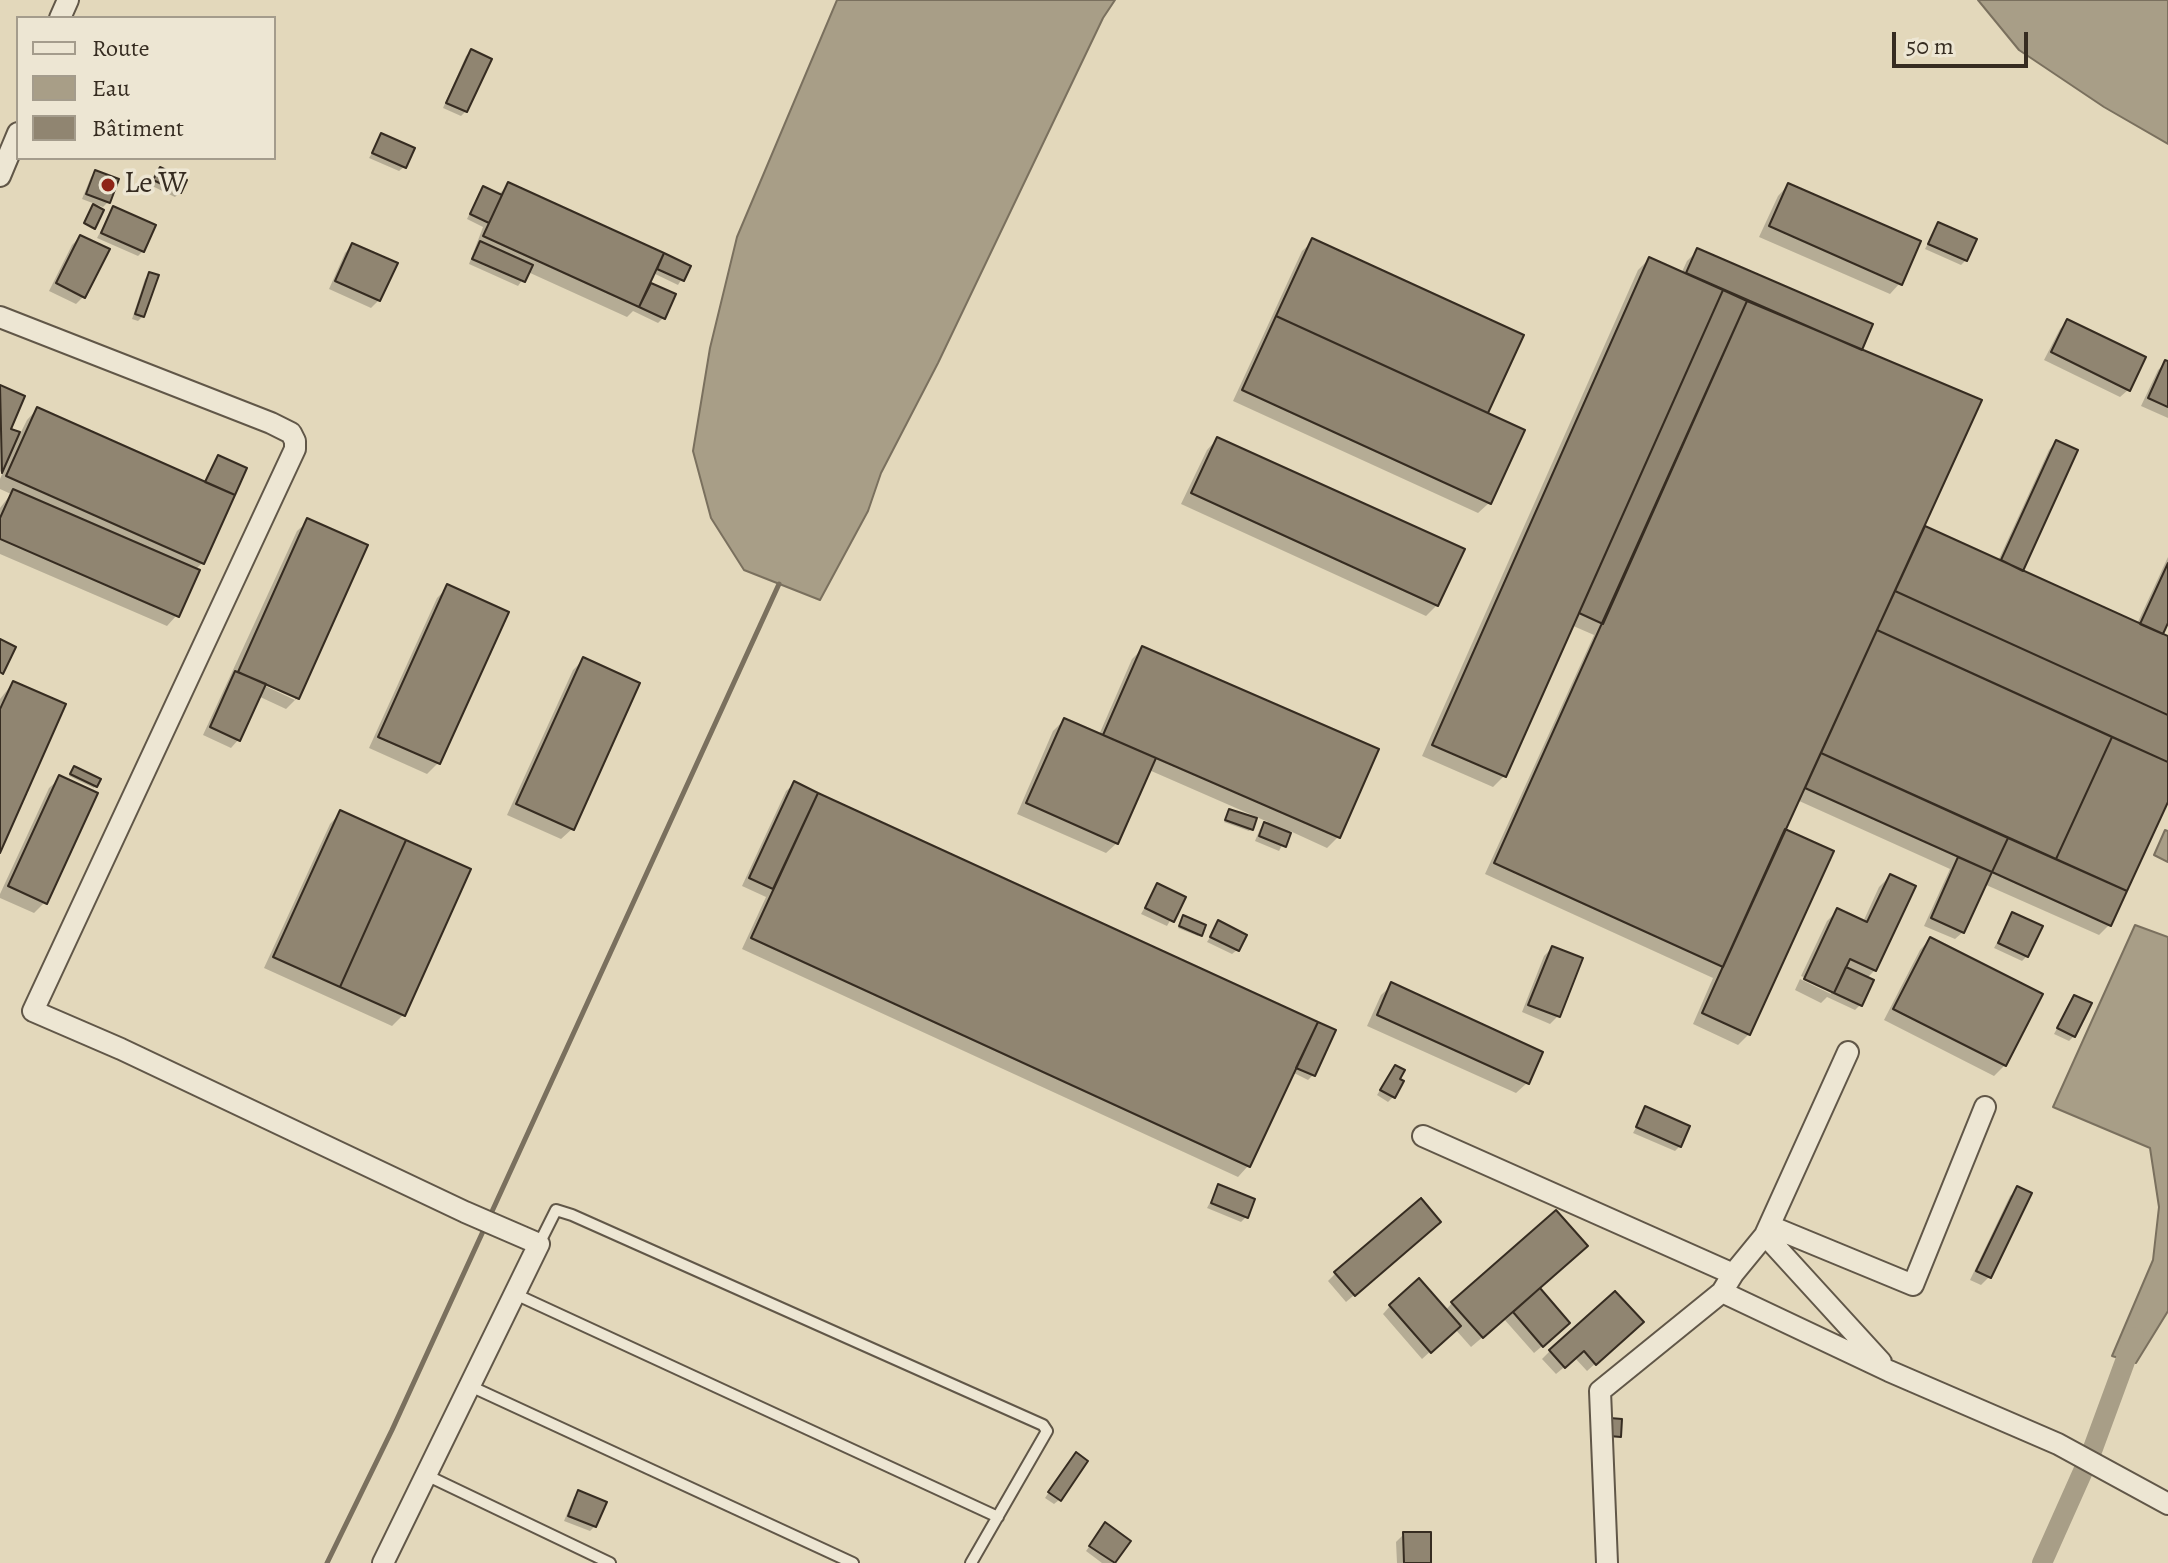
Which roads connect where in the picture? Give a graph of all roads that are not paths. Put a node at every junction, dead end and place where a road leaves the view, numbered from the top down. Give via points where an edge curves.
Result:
1 (16, 138) edge
2 (0, 176) edge
3 (0, 317) edge
4 (1848, 1052) dead end
5 (1985, 1107) dead end
6 (1423, 1136) dead end
7 (1767, 1230) junction
8 (532, 1241) junction
9 (1733, 1274) junction
10 (1722, 1292) junction
11 (515, 1294) junction
12 (1889, 1371) junction
13 (470, 1386) junction
14 (426, 1475) junction
15 (2168, 1504) edge
16 (998, 1517) junction
17 (384, 1563) edge
18 (610, 1563) edge
19 (853, 1563) edge
20 (971, 1563) edge
21 (1607, 1563) edge

1 - 2 street
3 - 8 street via 271,423 295,441 33,1011
4 - 7 street
5 - 7 street via 1913,1285
6 - 9 street
7 - 9 street
7 - 12 street
8 - 11 street
8 - 16 lane via 556,1210 572,1215 1043,1425 1047,1431
9 - 10 street
10 - 12 street
10 - 21 street via 1600,1391
11 - 13 street
11 - 16 lane
12 - 15 street via 2058,1444
13 - 14 street
13 - 19 lane
14 - 17 street
14 - 18 lane
16 - 20 lane

